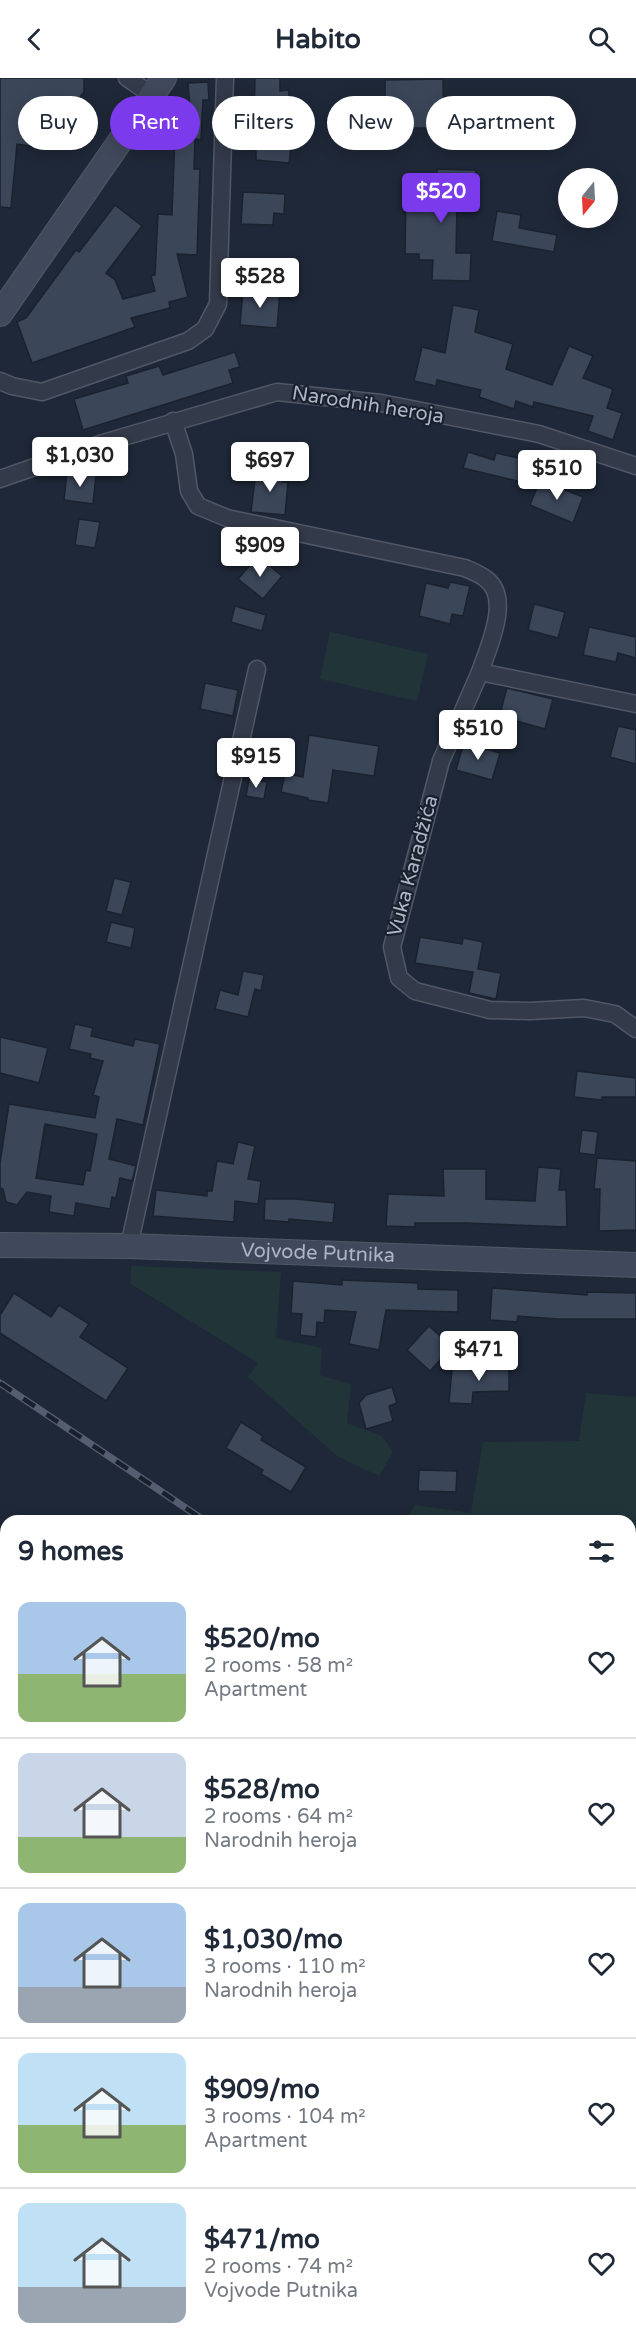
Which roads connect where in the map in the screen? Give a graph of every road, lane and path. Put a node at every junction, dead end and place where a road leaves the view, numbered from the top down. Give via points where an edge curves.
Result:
1 (127, 78) edge
2 (225, 78) edge
3 (158, 87) edge
4 (0, 314) edge
5 (0, 381) edge
6 (173, 421) junction
7 (636, 466) edge
8 (0, 479) edge
9 (257, 669) dead end
10 (480, 672) junction
11 (636, 704) edge
12 (636, 1029) edge
13 (0, 1245) edge
14 (129, 1246) junction
15 (636, 1265) edge

1 - 3 street
2 - 5 street via 218,304 205,329 188,341 42,392
3 - 4 street
6 - 7 street, Narodnih heroja via 277,392 381,403 539,434
6 - 8 street, Narodnih heroja
6 - 10 street, Vuka Karadžića via 184,454 189,491 198,506 227,518 465,568 488,580 498,606 496,626
9 - 14 street
10 - 11 street
10 - 12 street, Vuka Karadžića via 441,761 394,936 392,947 399,978 415,991 490,1010 584,1008 615,1014
13 - 14 street, Vojvode Putnika
14 - 15 street, Vojvode Putnika

